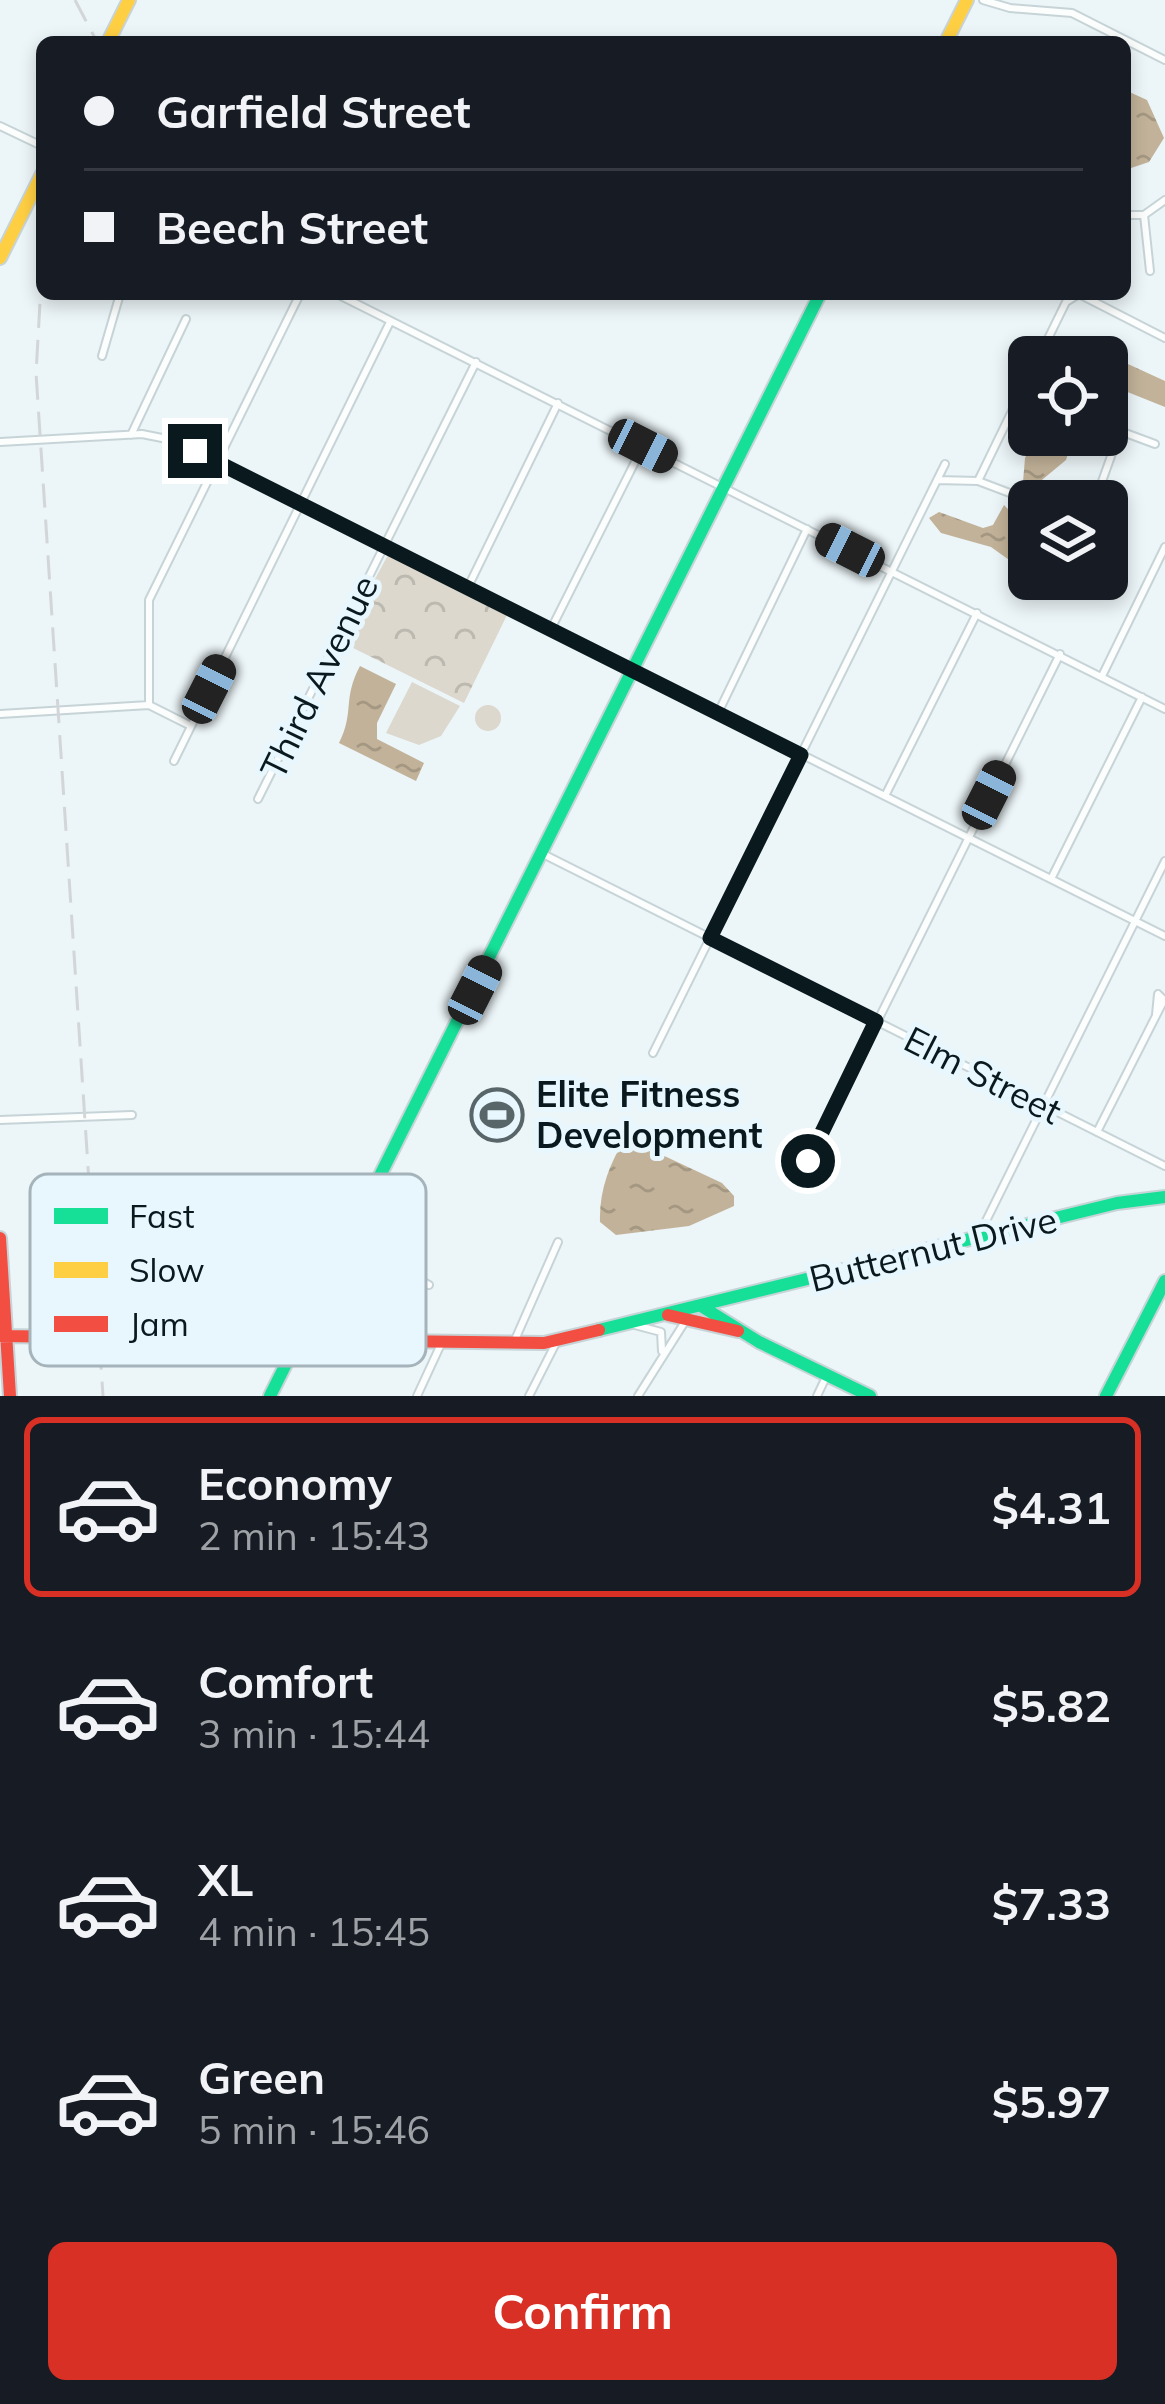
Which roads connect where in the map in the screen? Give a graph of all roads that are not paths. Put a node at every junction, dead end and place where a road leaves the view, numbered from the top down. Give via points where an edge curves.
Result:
1 (129, 0) edge
2 (967, 0) edge
3 (983, 0) edge
4 (111, 36) edge
5 (949, 36) edge
6 (1118, 36) edge
7 (1131, 43) edge
8 (1165, 60) edge
9 (0, 126) edge
10 (36, 144) edge
11 (36, 186) edge
12 (1165, 200) edge
13 (1131, 215) edge
14 (1144, 215) junction
15 (0, 258) edge
16 (1150, 271) dead end
17 (118, 300) edge
18 (297, 300) edge
19 (350, 300) edge
20 (817, 300) edge
21 (1069, 300) edge
22 (1090, 300) edge
23 (186, 319) dead end
24 (390, 321) junction
25 (1049, 336) edge
26 (1165, 338) edge
27 (102, 356) dead end
28 (476, 362) junction
29 (558, 403) junction
30 (1008, 419) edge
31 (130, 435) junction
32 (0, 442) edge
33 (1155, 444) dead end
34 (643, 446) junction
35 (218, 462) junction
36 (945, 464) dead end
37 (937, 480) junction
38 (1103, 480) edge
39 (978, 481) junction
40 (724, 487) junction
41 (1008, 493) edge
42 (300, 505) junction
43 (807, 529) junction
44 (384, 545) junction
45 (1165, 547) edge
46 (892, 572) junction
47 (468, 587) junction
48 (977, 614) junction
49 (550, 629) junction
50 (1060, 654) junction
51 (634, 671) junction
52 (1102, 676) junction
53 (1142, 697) junction
54 (149, 704) junction
55 (1165, 709) edge
56 (718, 712) junction
57 (0, 714) edge
58 (191, 725) junction
59 (801, 755) junction
60 (174, 760) dead end
61 (884, 796) junction
62 (258, 799) dead end
63 (968, 839) junction
64 (543, 854) junction
65 (1165, 861) edge
66 (1051, 879) junction
67 (1135, 921) junction
68 (1165, 936) edge
69 (710, 938) junction
70 (1156, 1015) dead end
71 (876, 1021) junction
72 (653, 1052) dead end
73 (1043, 1105) junction
74 (133, 1115) dead end
75 (0, 1120) edge
76 (1097, 1132) junction
77 (808, 1161) dead end
78 (1165, 1166) edge
79 (384, 1174) edge
80 (1165, 1197) edge
81 (978, 1237) junction
82 (0, 1238) edge
83 (558, 1242) dead end
84 (1165, 1281) edge
85 (426, 1283) edge
86 (429, 1285) dead end
87 (701, 1306) junction
88 (667, 1315) junction
89 (686, 1320) junction
90 (631, 1324) junction
91 (738, 1331) junction
92 (1, 1336) edge
93 (557, 1341) junction
94 (426, 1342) edge
95 (442, 1342) junction
96 (514, 1344) junction
97 (662, 1354) junction
98 (287, 1366) edge
99 (827, 1375) junction
100 (10, 1396) edge
101 (271, 1396) edge
102 (417, 1396) edge
103 (529, 1396) edge
104 (638, 1396) edge
105 (817, 1396) edge
106 (870, 1396) edge
107 (1106, 1396) edge

1 - 4 street
2 - 5 street
3 - 6 street via 1072,13
7 - 8 street
9 - 10 street
11 - 15 street
12 - 14 street
13 - 14 street
14 - 16 street
17 - 27 street
18 - 35 street
19 - 24 street
20 - 40 street
21 - 25 street
22 - 26 street
23 - 31 street
24 - 28 street
24 - 42 street
28 - 29 street
28 - 44 street, Third Avenue
29 - 34 street
29 - 47 street
30 - 39 street
31 - 32 street
31 - 35 street via 172,440
33 - 38 street via 1120,431
34 - 40 street
34 - 49 street
35 - 42 street
35 - 54 street via 147,608
36 - 37 street
37 - 39 street
37 - 46 street
39 - 41 street
40 - 43 street
40 - 51 street
42 - 44 street
42 - 58 street
43 - 46 street
43 - 56 street
44 - 47 street
44 - 62 street, Third Avenue
45 - 52 street
46 - 48 street
46 - 59 street
47 - 49 street
48 - 50 street
48 - 61 street
49 - 51 street
50 - 52 street
50 - 63 street
51 - 56 street
51 - 64 street
52 - 53 street
53 - 55 street
53 - 66 street
54 - 57 street
54 - 58 street
56 - 59 street
58 - 60 street
59 - 61 street
59 - 69 street
61 - 63 street
63 - 66 street
63 - 71 street
64 - 69 street, Elm Street
64 - 79 street
65 - 67 street
66 - 67 street
67 - 68 street
67 - 73 street
69 - 71 street, Elm Street
69 - 72 street
70 - 76 street
71 - 73 street, Elm Street
71 - 77 street
73 - 76 street, Elm Street
73 - 81 street
74 - 75 street
76 - 78 street, Elm Street
80 - 81 street, Butternut Drive
81 - 87 street, Butternut Drive
82 - 92 street
83 - 96 street
84 - 107 street
85 - 86 street
87 - 88 street, Butternut Drive
87 - 91 street
88 - 89 street
88 - 90 street, Butternut Drive
89 - 91 street
89 - 97 street
90 - 93 street, Butternut Drive
90 - 97 street via 661,1332
91 - 99 street
92 - 100 street
93 - 96 street, Butternut Drive
93 - 103 street
94 - 95 street, Butternut Drive
95 - 96 street, Butternut Drive
95 - 102 street
97 - 104 street
98 - 101 street
99 - 105 street
99 - 106 street

